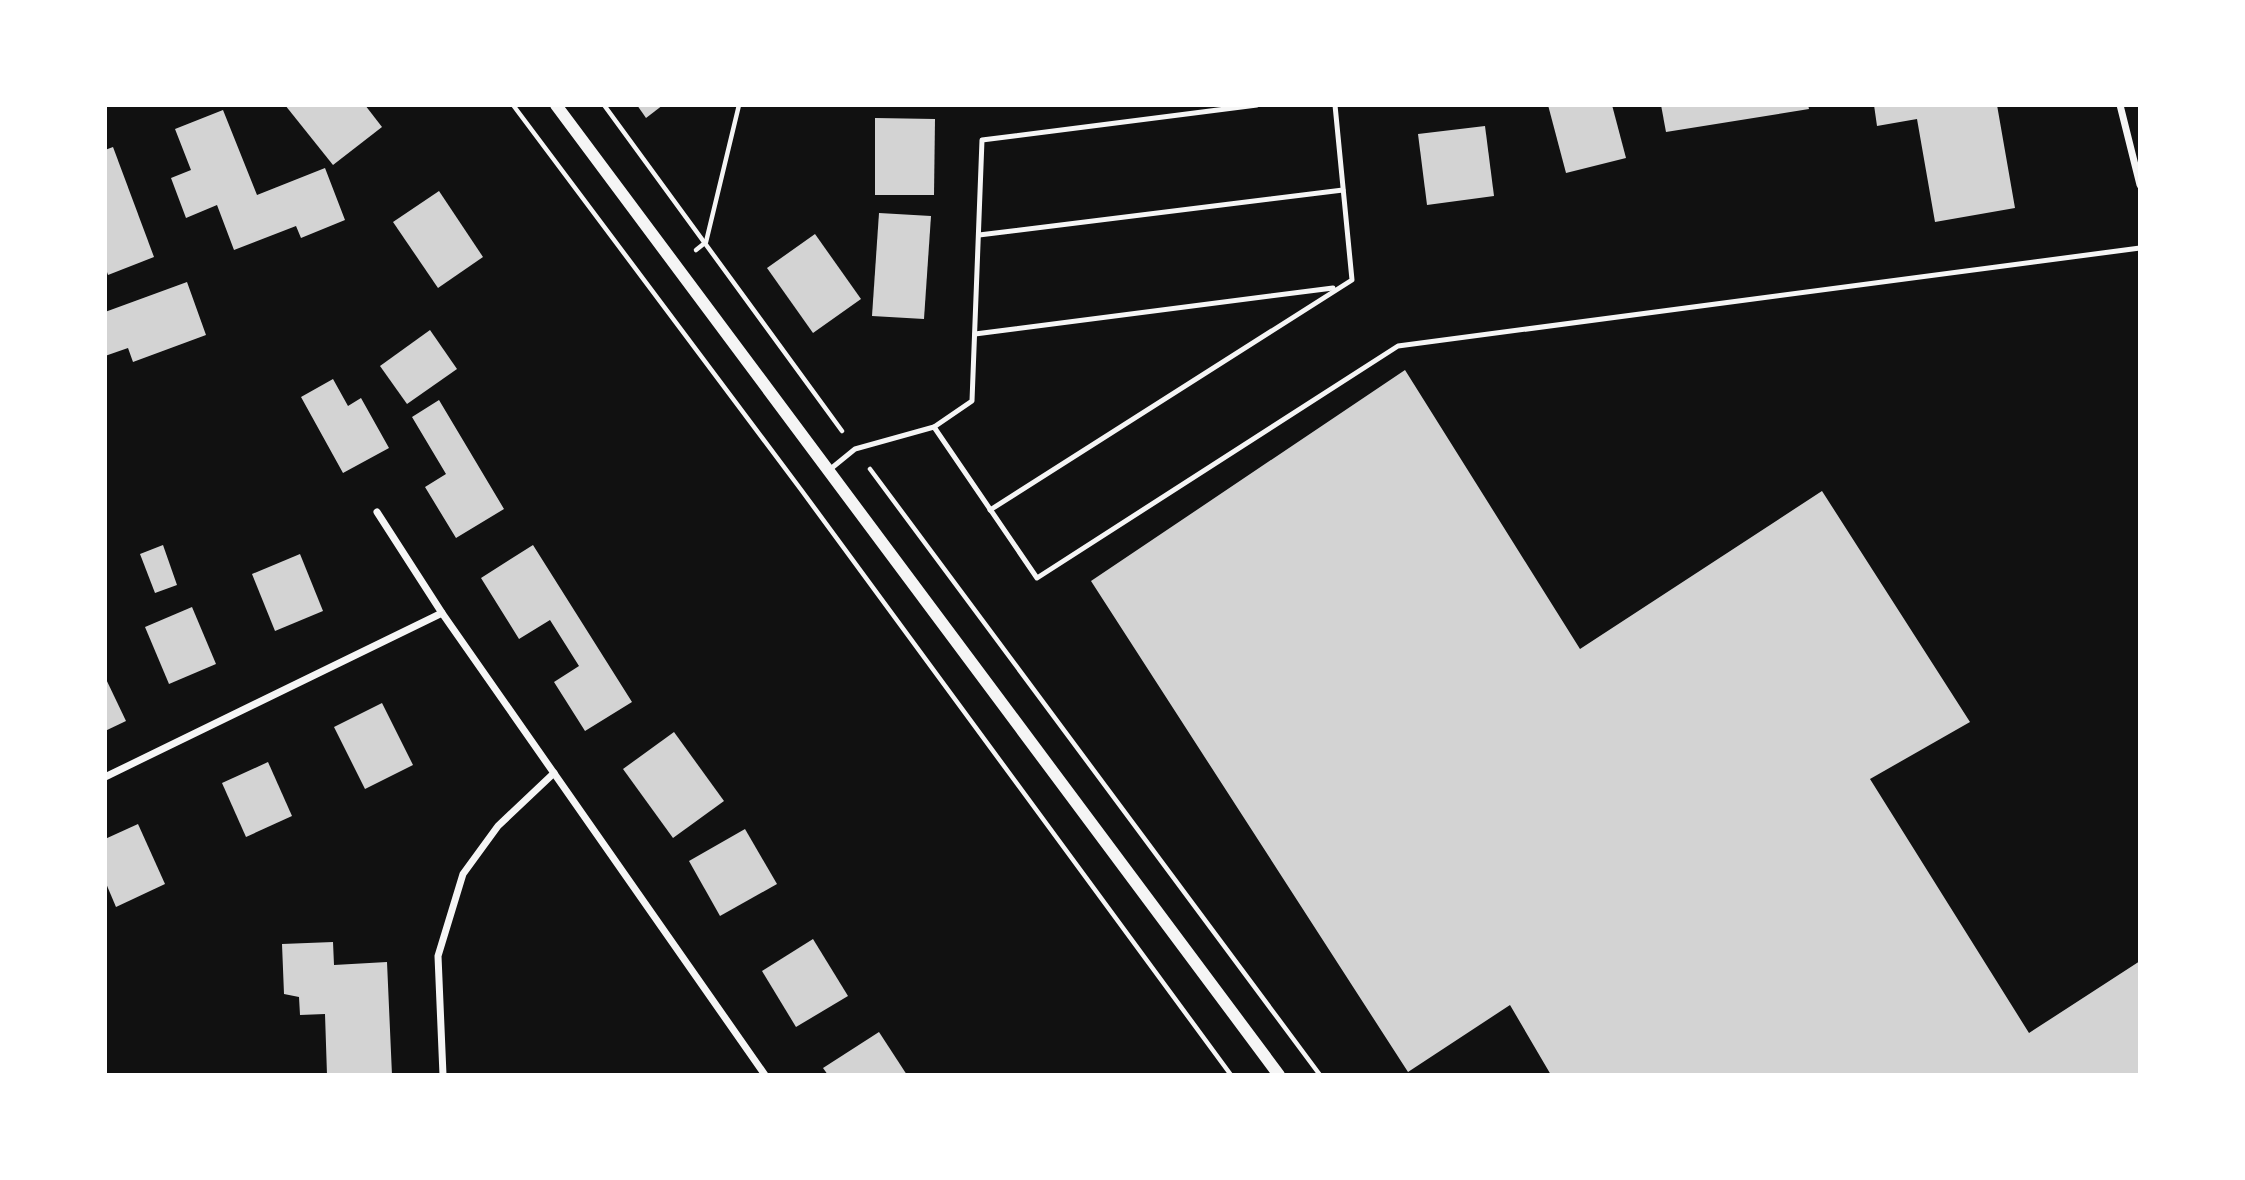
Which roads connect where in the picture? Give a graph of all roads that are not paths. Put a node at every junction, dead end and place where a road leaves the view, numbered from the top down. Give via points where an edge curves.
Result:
1 (556, 105) edge
2 (1257, 105) edge
3 (1335, 105) edge
4 (2120, 105) edge
5 (2140, 185) edge
6 (1343, 190) junction
7 (979, 235) junction
8 (2140, 248) edge
9 (1336, 288) junction
10 (975, 334) junction
11 (934, 427) junction
12 (827, 471) junction
13 (990, 510) junction
14 (377, 512) dead end
15 (442, 613) junction
16 (554, 773) junction
17 (105, 777) edge
18 (443, 1075) edge
19 (765, 1075) edge
20 (1279, 1075) edge

1 - 12 street
2 - 7 lane via 982,140
3 - 6 lane
4 - 5 street
6 - 7 lane
6 - 9 lane via 1352,280
7 - 10 lane
8 - 13 lane via 1398,346 1037,578
9 - 10 lane
9 - 13 lane
10 - 11 lane via 972,401
11 - 12 lane via 855,449
11 - 13 lane
12 - 20 street
14 - 15 street
15 - 16 street
15 - 17 street
16 - 18 street via 498,826 463,874 438,956
16 - 19 street

